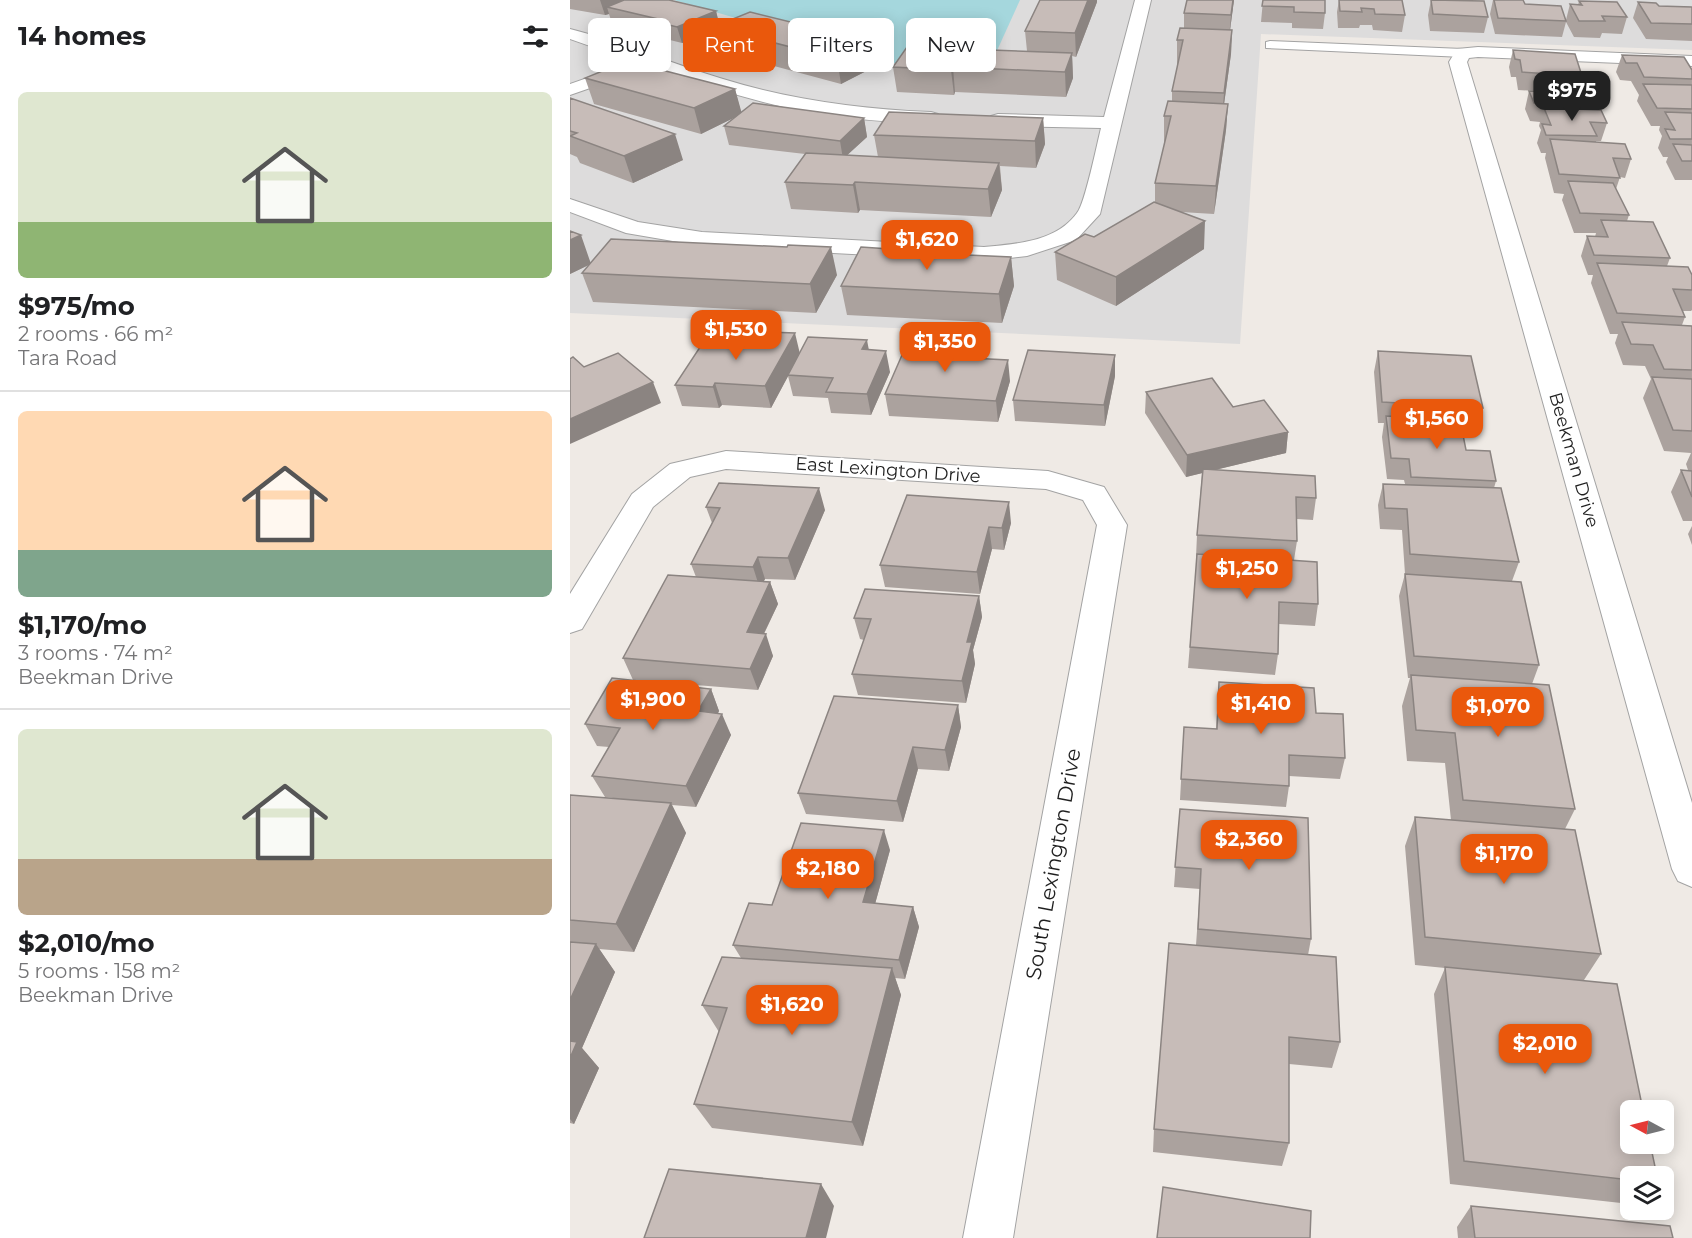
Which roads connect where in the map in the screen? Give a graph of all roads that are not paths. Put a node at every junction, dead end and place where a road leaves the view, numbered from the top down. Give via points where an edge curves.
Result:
1 (1143, 0) edge
2 (570, 34) edge
3 (588, 40) edge
4 (1270, 45) dead end
5 (1463, 52) junction
6 (1692, 61) edge
7 (671, 68) edge
8 (619, 72) edge
9 (570, 90) edge
10 (952, 118) edge
11 (975, 119) edge
12 (1113, 123) junction
13 (570, 205) edge
14 (1094, 494) joint
15 (570, 621) edge
16 (1692, 869) edge
17 (988, 1238) edge

1 - 12 street
2 - 3 street
4 - 5 lane
5 - 6 street
5 - 16 street, Beekman Drive via 1458,62
7 - 10 street via 809,107
8 - 9 street
11 - 12 street
12 - 13 street via 1089,214 1068,235 1027,249 984,254 702,239 634,228
14 - 15 street, East Lexington Drive via 1048,480 726,460 680,470 642,501
14 - 17 street, South Lexington Drive via 1112,525

